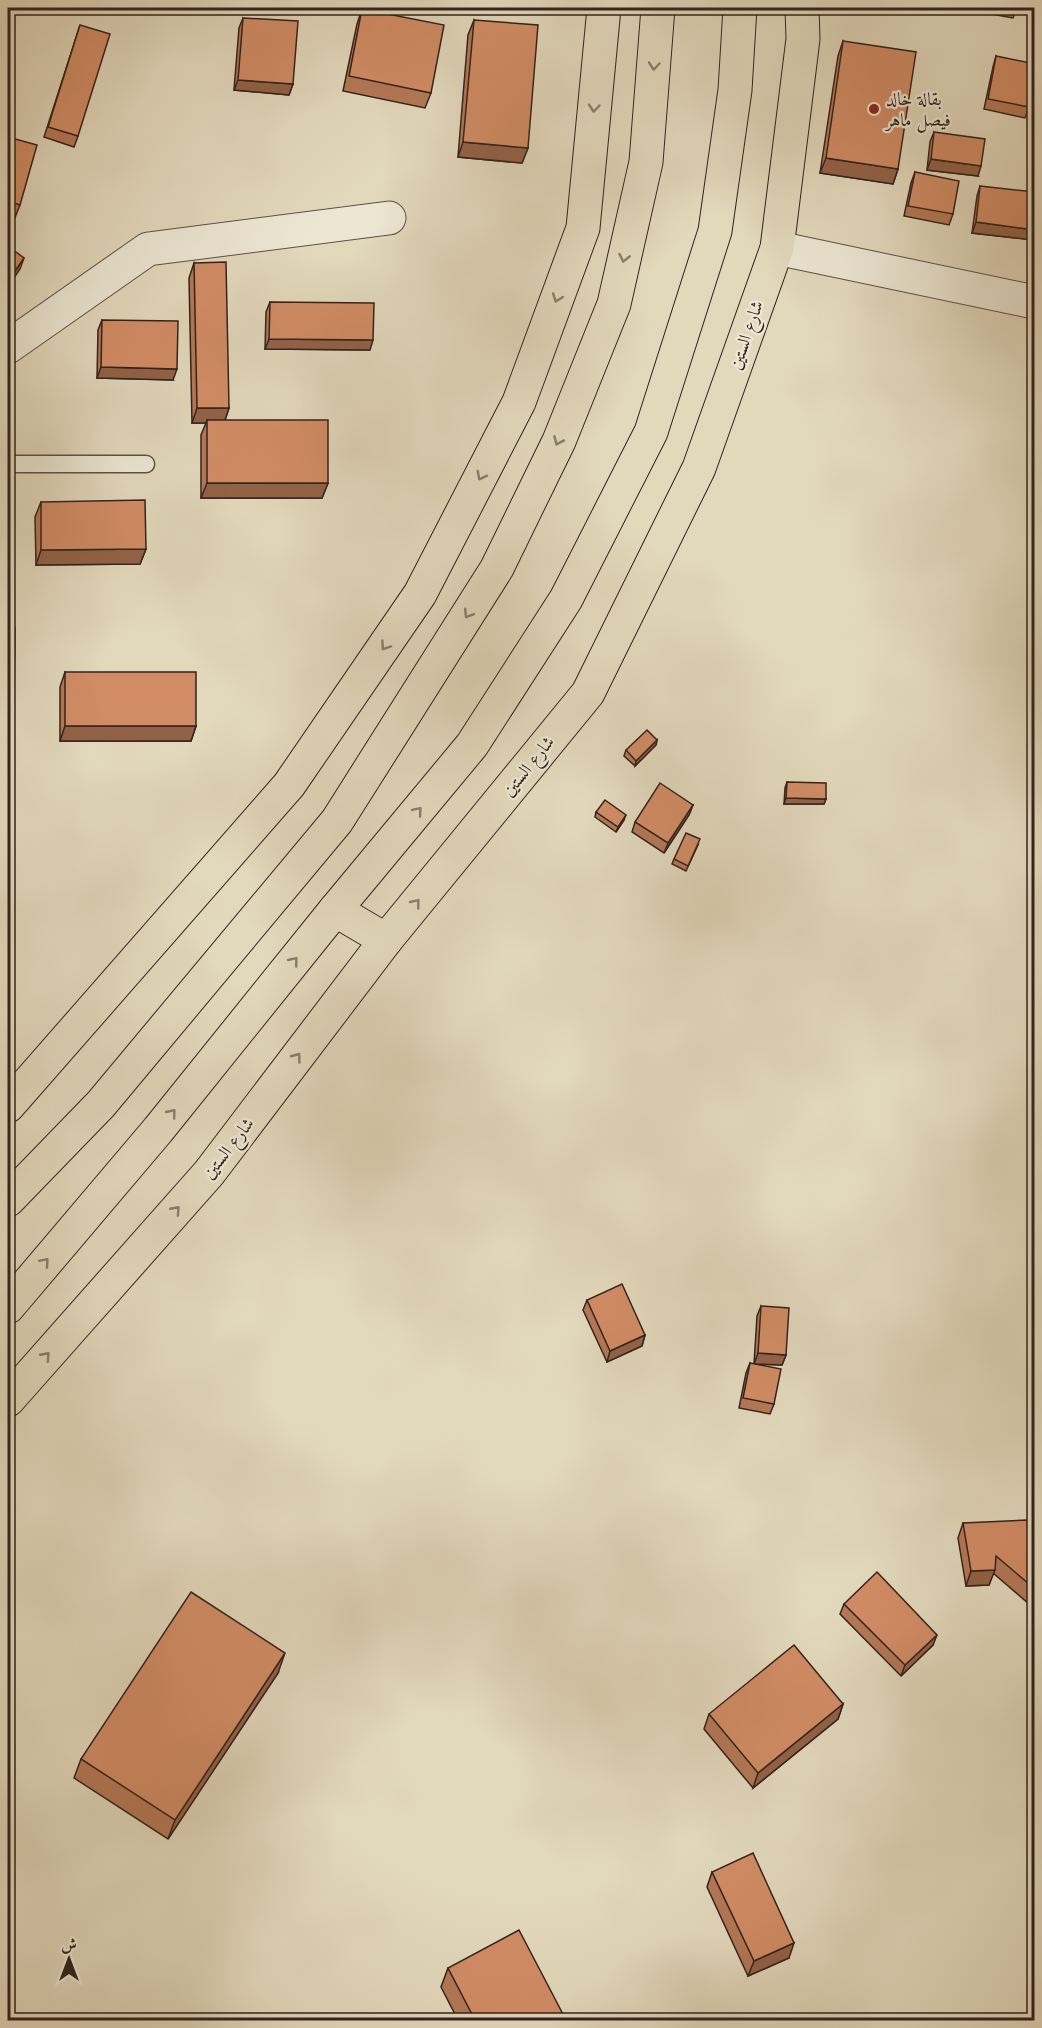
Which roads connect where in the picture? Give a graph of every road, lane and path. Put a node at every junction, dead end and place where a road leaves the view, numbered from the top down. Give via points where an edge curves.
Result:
1 (604, 8) edge
2 (658, 8) edge
3 (740, 8) edge
4 (802, 8) edge
5 (389, 218) dead end
6 (777, 248) junction
7 (1035, 302) edge
8 (8, 347) edge
9 (8, 464) edge
10 (146, 464) dead end
11 (335, 910) junction
12 (386, 940) junction
13 (8, 1106) edge
14 (8, 1200) edge
15 (8, 1306) edge
16 (8, 1400) edge

1 -> 13 main road via 583,228 519,402 420,594 289,785
2 -> 14 main road via 646,162 614,304 559,441 497,568 337,820 101,1104
11 -> 3 main road via 472,745 566,599 651,432 715,231 735,90
4 - 6 main road, شارع الستين via 803,39
5 - 8 street via 148,249
6 - 7 street
12 -> 6 main road, شارع الستين via 588,693 699,468
9 - 10 lane
11 - 12 main road
15 -> 11 main road via 158,1130
16 -> 12 main road, شارع الستين via 209,1173

